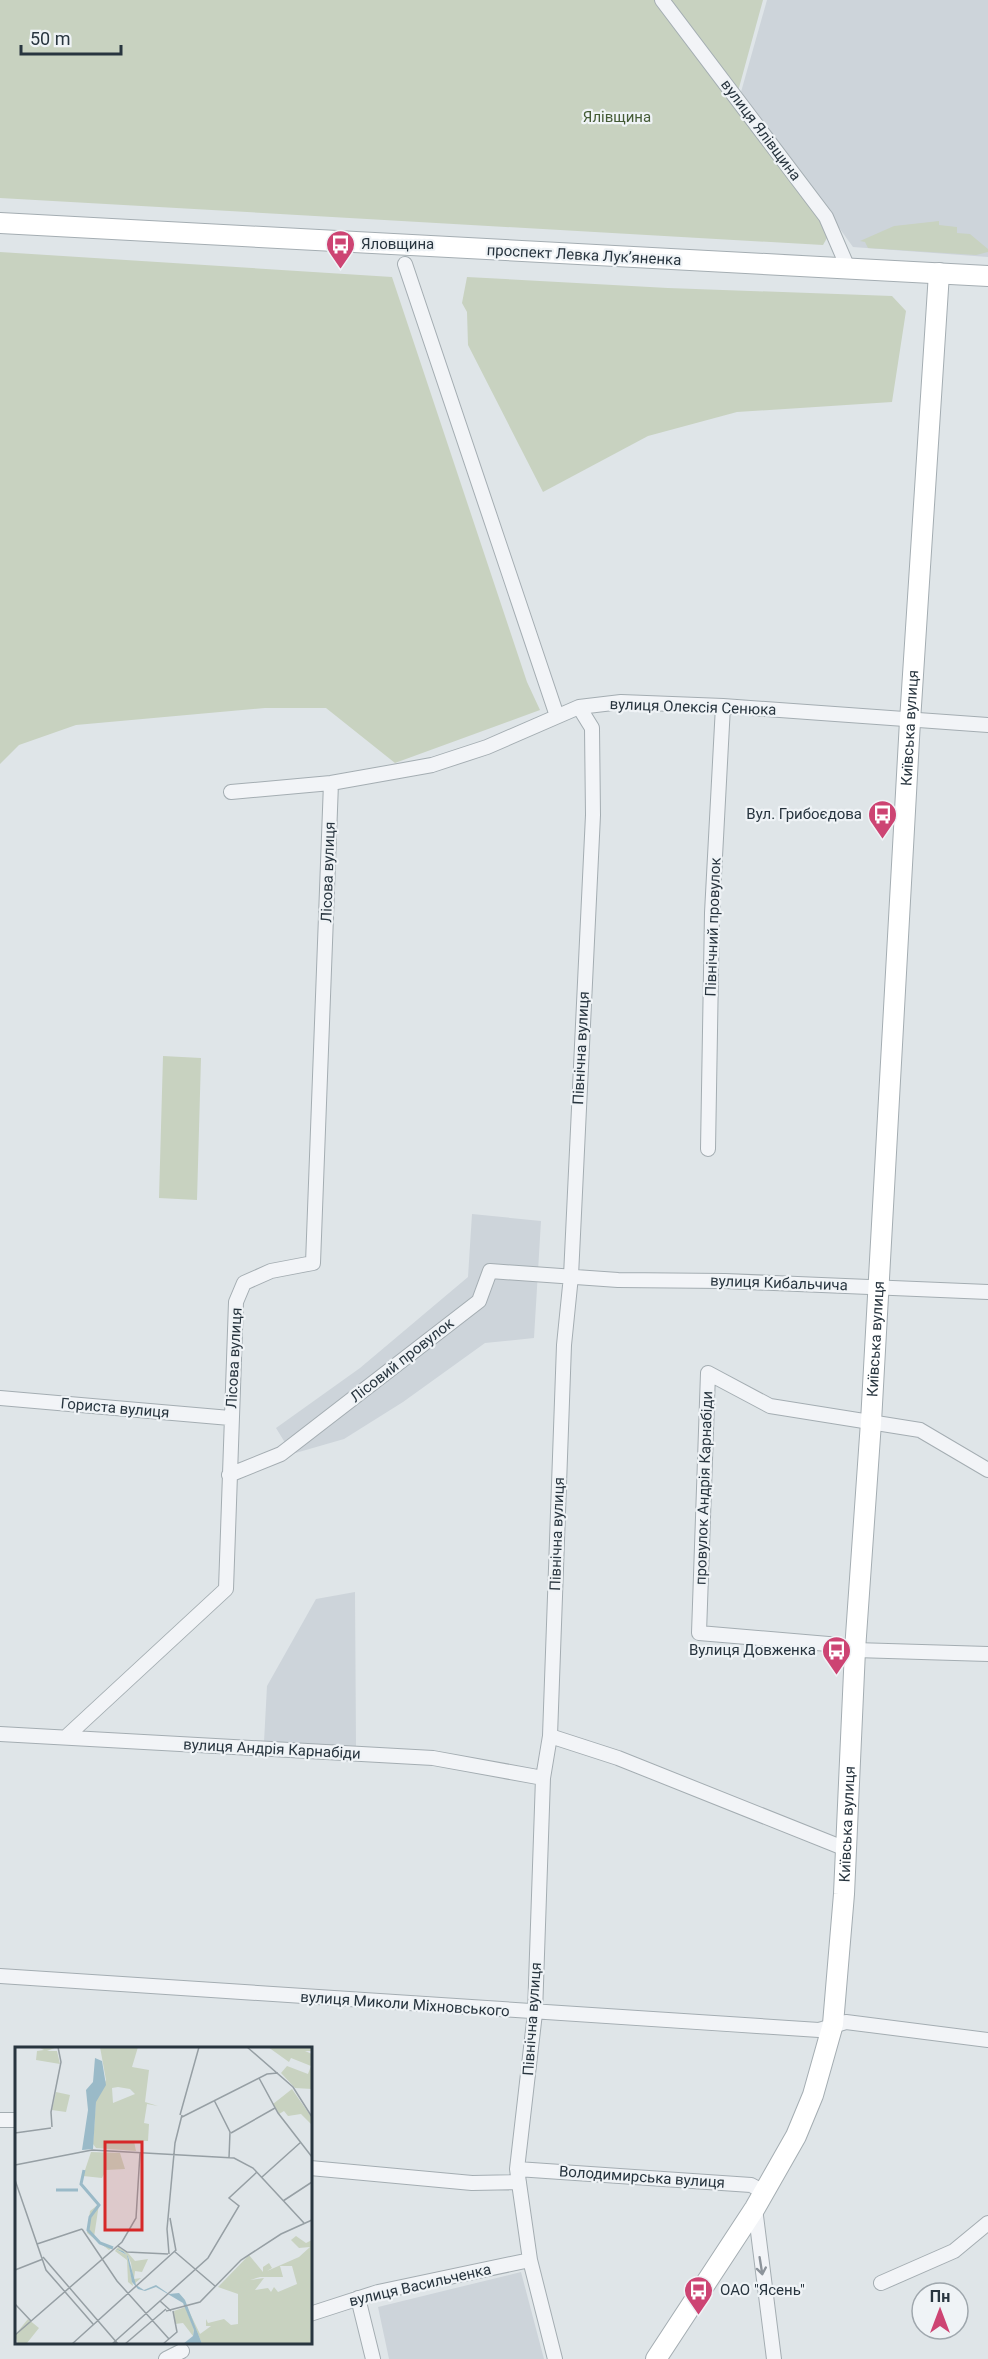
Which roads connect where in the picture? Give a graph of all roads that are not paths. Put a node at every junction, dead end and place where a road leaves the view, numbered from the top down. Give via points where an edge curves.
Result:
1 (662, 0) edge
2 (0, 223) edge
3 (405, 264) dead end
4 (848, 267) junction
5 (939, 273) junction
6 (988, 276) edge
7 (723, 706) junction
8 (579, 707) junction
9 (557, 716) junction
10 (910, 721) junction
11 (988, 725) edge
12 (331, 783) junction
13 (231, 792) dead end
14 (708, 1149) dead end
15 (571, 1276) junction
16 (878, 1287) junction
17 (988, 1292) edge
18 (0, 1398) edge
19 (230, 1418) junction
20 (872, 1422) junction
21 (988, 1470) edge
22 (229, 1475) junction
23 (848, 1648) junction
24 (988, 1654) edge
25 (0, 1734) edge
26 (550, 1736) junction
27 (66, 1737) junction
28 (543, 1778) junction
29 (846, 1849) junction
30 (0, 1976) edge
31 (536, 2013) junction
32 (833, 2024) junction
33 (988, 2040) edge
34 (312, 2168) edge
35 (518, 2175) junction
36 (759, 2200) junction
37 (988, 2223) edge
38 (530, 2260) junction
39 (881, 2283) dead end
40 (358, 2298) junction
41 (312, 2313) edge
42 (182, 2351) edge
43 (166, 2359) edge
44 (373, 2359) edge
45 (555, 2359) edge
46 (656, 2359) edge
47 (774, 2359) edge

1 - 4 street, вулиця Ялівщина via 826,217
2 - 4 main road, проспект Левка Лукʼяненка
3 - 9 street
4 - 5 main road, проспект Левка Лукʼяненка
5 - 6 main road, проспект Левка Лукʼяненка
5 - 10 main road, Київська вулиця
7 - 8 street, вулиця Олексія Сенюка via 621,702
7 - 10 street, вулиця Олексія Сенюка
7 - 14 street, Північний провулок via 712,913
8 - 9 street, вулиця Олексія Сенюка
8 - 15 street, Північна вулиця via 592,728 593,815
9 - 12 street, вулиця Олексія Сенюка via 487,747 432,765
10 - 11 street, вулиця Олексія Сенюка
10 - 16 main road, Київська вулиця
12 - 13 street, вулиця Олексія Сенюка
12 - 19 street, Лісова вулиця via 313,1263 271,1271 244,1283 233,1321
15 - 16 street, вулиця Кибальчича
15 - 22 street, Лісовий провулок via 490,1271 479,1301 281,1454
15 - 26 street, Північна вулиця via 564,1345
16 - 17 street, вулиця Кибальчича
16 - 20 main road, Київська вулиця
18 - 19 street, Гориста вулиця
19 - 22 street, Лісова вулиця
20 - 21 street via 920,1430
20 - 23 main road, Київська вулиця
20 - 23 street, провулок Андрія Карнабіди via 770,1406 708,1373 699,1633
22 - 27 street, Лісова вулиця via 226,1589
23 - 24 street
23 - 29 main road, Київська вулиця
25 - 27 street, вулиця Андрія Карнабіди
26 - 28 street, Північна вулиця
26 - 29 street via 618,1758
27 - 28 street, вулиця Андрія Карнабіди via 433,1758
28 - 31 street, Північна вулиця
29 - 32 main road, Київська вулиця
30 - 31 street, вулиця Миколи Міхновського
31 - 32 street, вулиця Миколи Міхновського via 819,2030
31 - 35 street, Північна вулиця
32 - 33 street, вулиця Миколи Міхновського via 846,2022
32 - 36 main road, Київська вулиця via 809,2106
34 - 35 street, Володимирська вулиця via 472,2183
35 - 36 street, Володимирська вулиця via 751,2185
35 - 38 street, Північна вулиця
36 - 46 main road, Київська вулиця
36 -> 47 street
37 - 39 street via 954,2251
38 - 40 street, вулиця Васильченка
38 - 45 street, Північна вулиця
40 - 41 street, вулиця Васильченка
40 - 44 street
42 - 43 street

